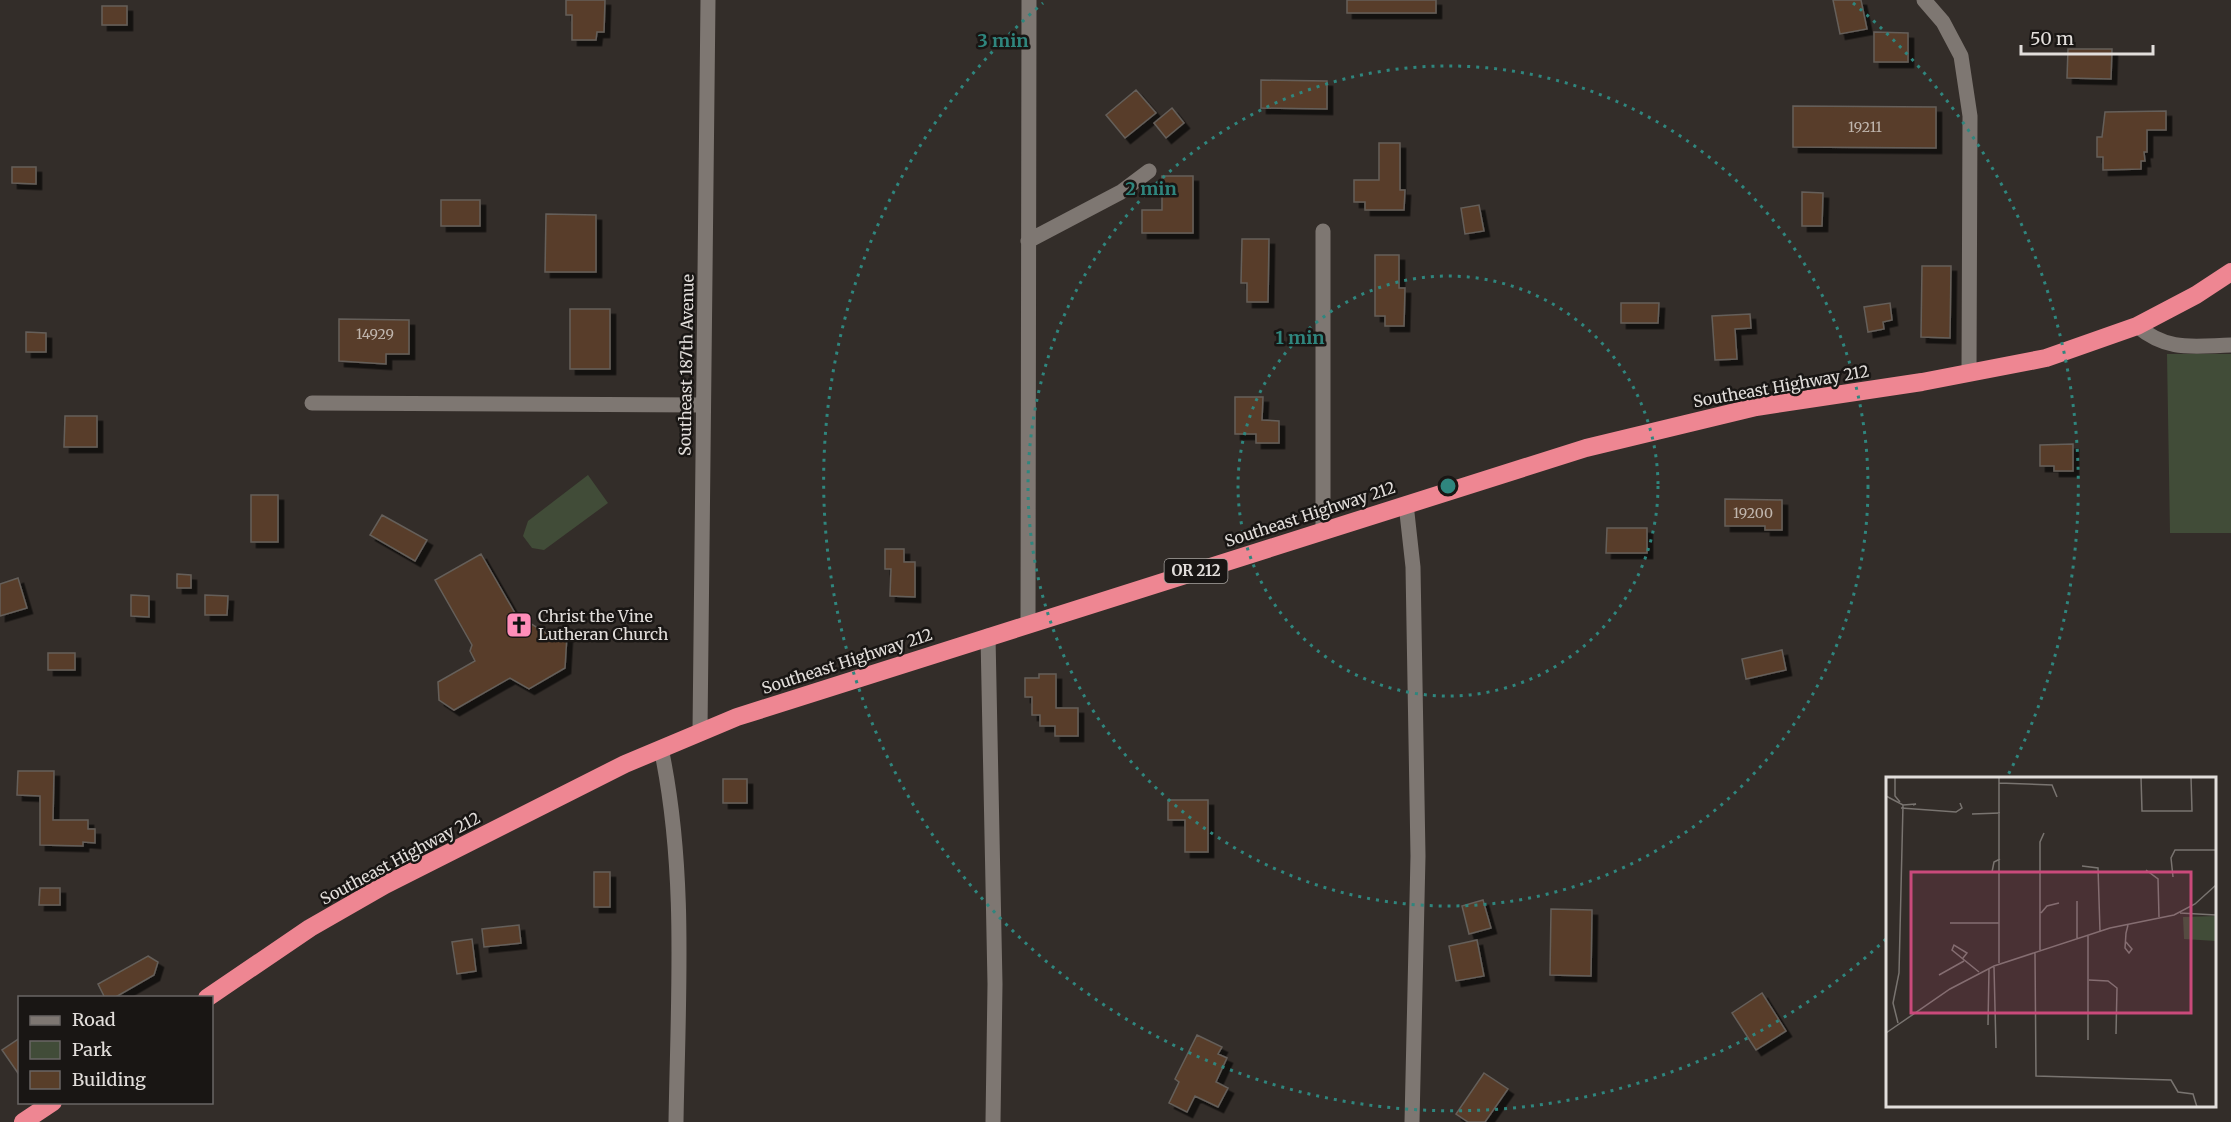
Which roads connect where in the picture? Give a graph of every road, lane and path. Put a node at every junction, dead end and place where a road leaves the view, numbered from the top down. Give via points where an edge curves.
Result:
1 (708, 0) edge
2 (1029, 0) edge
3 (1924, 0) edge
4 (1149, 171) dead end
5 (1323, 231) dead end
6 (1028, 241) junction
7 (2231, 272) edge
8 (2137, 326) junction
9 (2231, 345) edge
10 (1969, 374) junction
11 (312, 403) dead end
12 (703, 405) junction
13 (1406, 504) junction
14 (1323, 531) junction
15 (1028, 624) junction
16 (988, 636) junction
17 (700, 730) junction
18 (661, 748) junction
19 (210, 996) edge
20 (50, 1104) edge
21 (23, 1122) edge
22 (676, 1122) edge
23 (993, 1122) edge
24 (1412, 1122) edge

1 - 12 street, Southeast 187th Avenue
2 - 6 street
3 - 10 street via 1961,56 1970,116
4 - 6 street via 1121,192
5 - 14 street
6 - 15 street
7 - 8 highway, Southeast Highway 212 / OR 212
8 - 9 street via 2152,339 2174,346
8 - 10 highway, Southeast Highway 212 / OR 212 via 2046,358
10 - 13 highway, Southeast Highway 212 / OR 212 via 1691,421 1578,450
11 - 12 street
12 - 17 street, Southeast 187th Avenue
13 - 14 highway, Southeast Highway 212 / OR 212
13 - 24 street via 1413,567 1418,856
14 - 15 highway, Southeast Highway 212 / OR 212
15 - 16 highway, Southeast Highway 212 / OR 212
16 - 17 highway, Southeast Highway 212 / OR 212
16 - 23 street via 995,984
17 - 18 highway, Southeast Highway 212 / OR 212
18 - 19 highway, Southeast Highway 212 / OR 212 via 368,894
18 - 22 street via 675,825 679,880
20 - 21 highway

